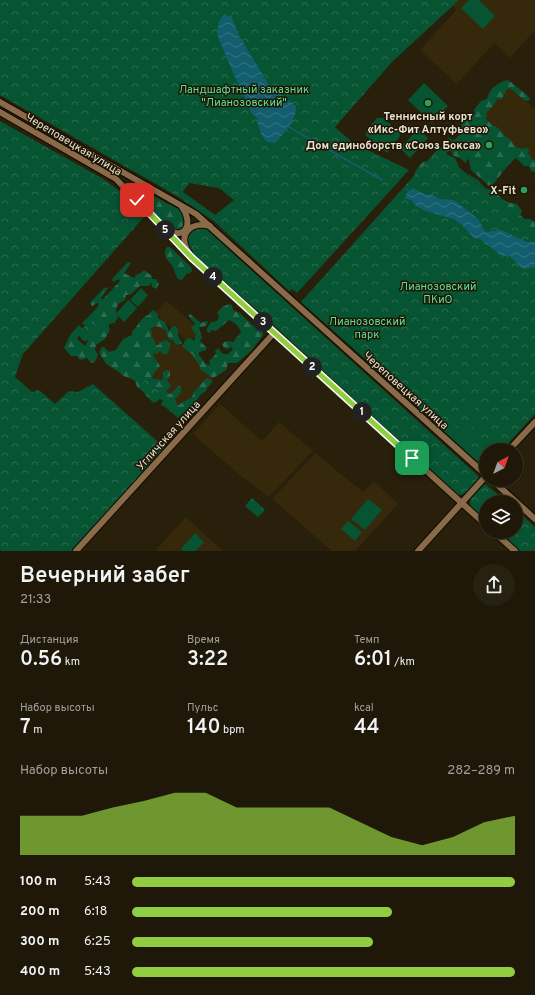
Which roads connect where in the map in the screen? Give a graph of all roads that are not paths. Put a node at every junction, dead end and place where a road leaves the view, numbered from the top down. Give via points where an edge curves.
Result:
1 (0, 102) edge
2 (0, 112) edge
3 (181, 204) junction
4 (212, 226) junction
5 (162, 228) junction
6 (192, 258) junction
7 (274, 333) junction
8 (535, 422) edge
9 (516, 443) edge
10 (479, 469) edge
11 (479, 483) edge
12 (500, 487) edge
13 (462, 502) junction
14 (479, 518) edge
15 (535, 519) edge
16 (502, 539) edge
17 (76, 551) edge
18 (418, 551) edge
19 (515, 551) edge

1 - 3 main road, Череповецкая улица
2 - 5 main road, Череповецкая улица via 116,179
3 - 4 main road, Череповецкая улица
3 - 5 main road via 188,219 183,232 174,234
4 - 6 main road via 194,225 187,232 185,244
4 - 10 main road, Череповецкая улица
5 - 6 main road, Череповецкая улица
6 - 7 main road, Череповецкая улица
7 - 13 main road, Череповецкая улица
7 - 17 main road, Угличская улица
8 - 9 main road
11 - 13 main road
12 - 15 main road
13 - 14 main road, Череповецкая улица
13 - 18 main road
16 - 19 main road

